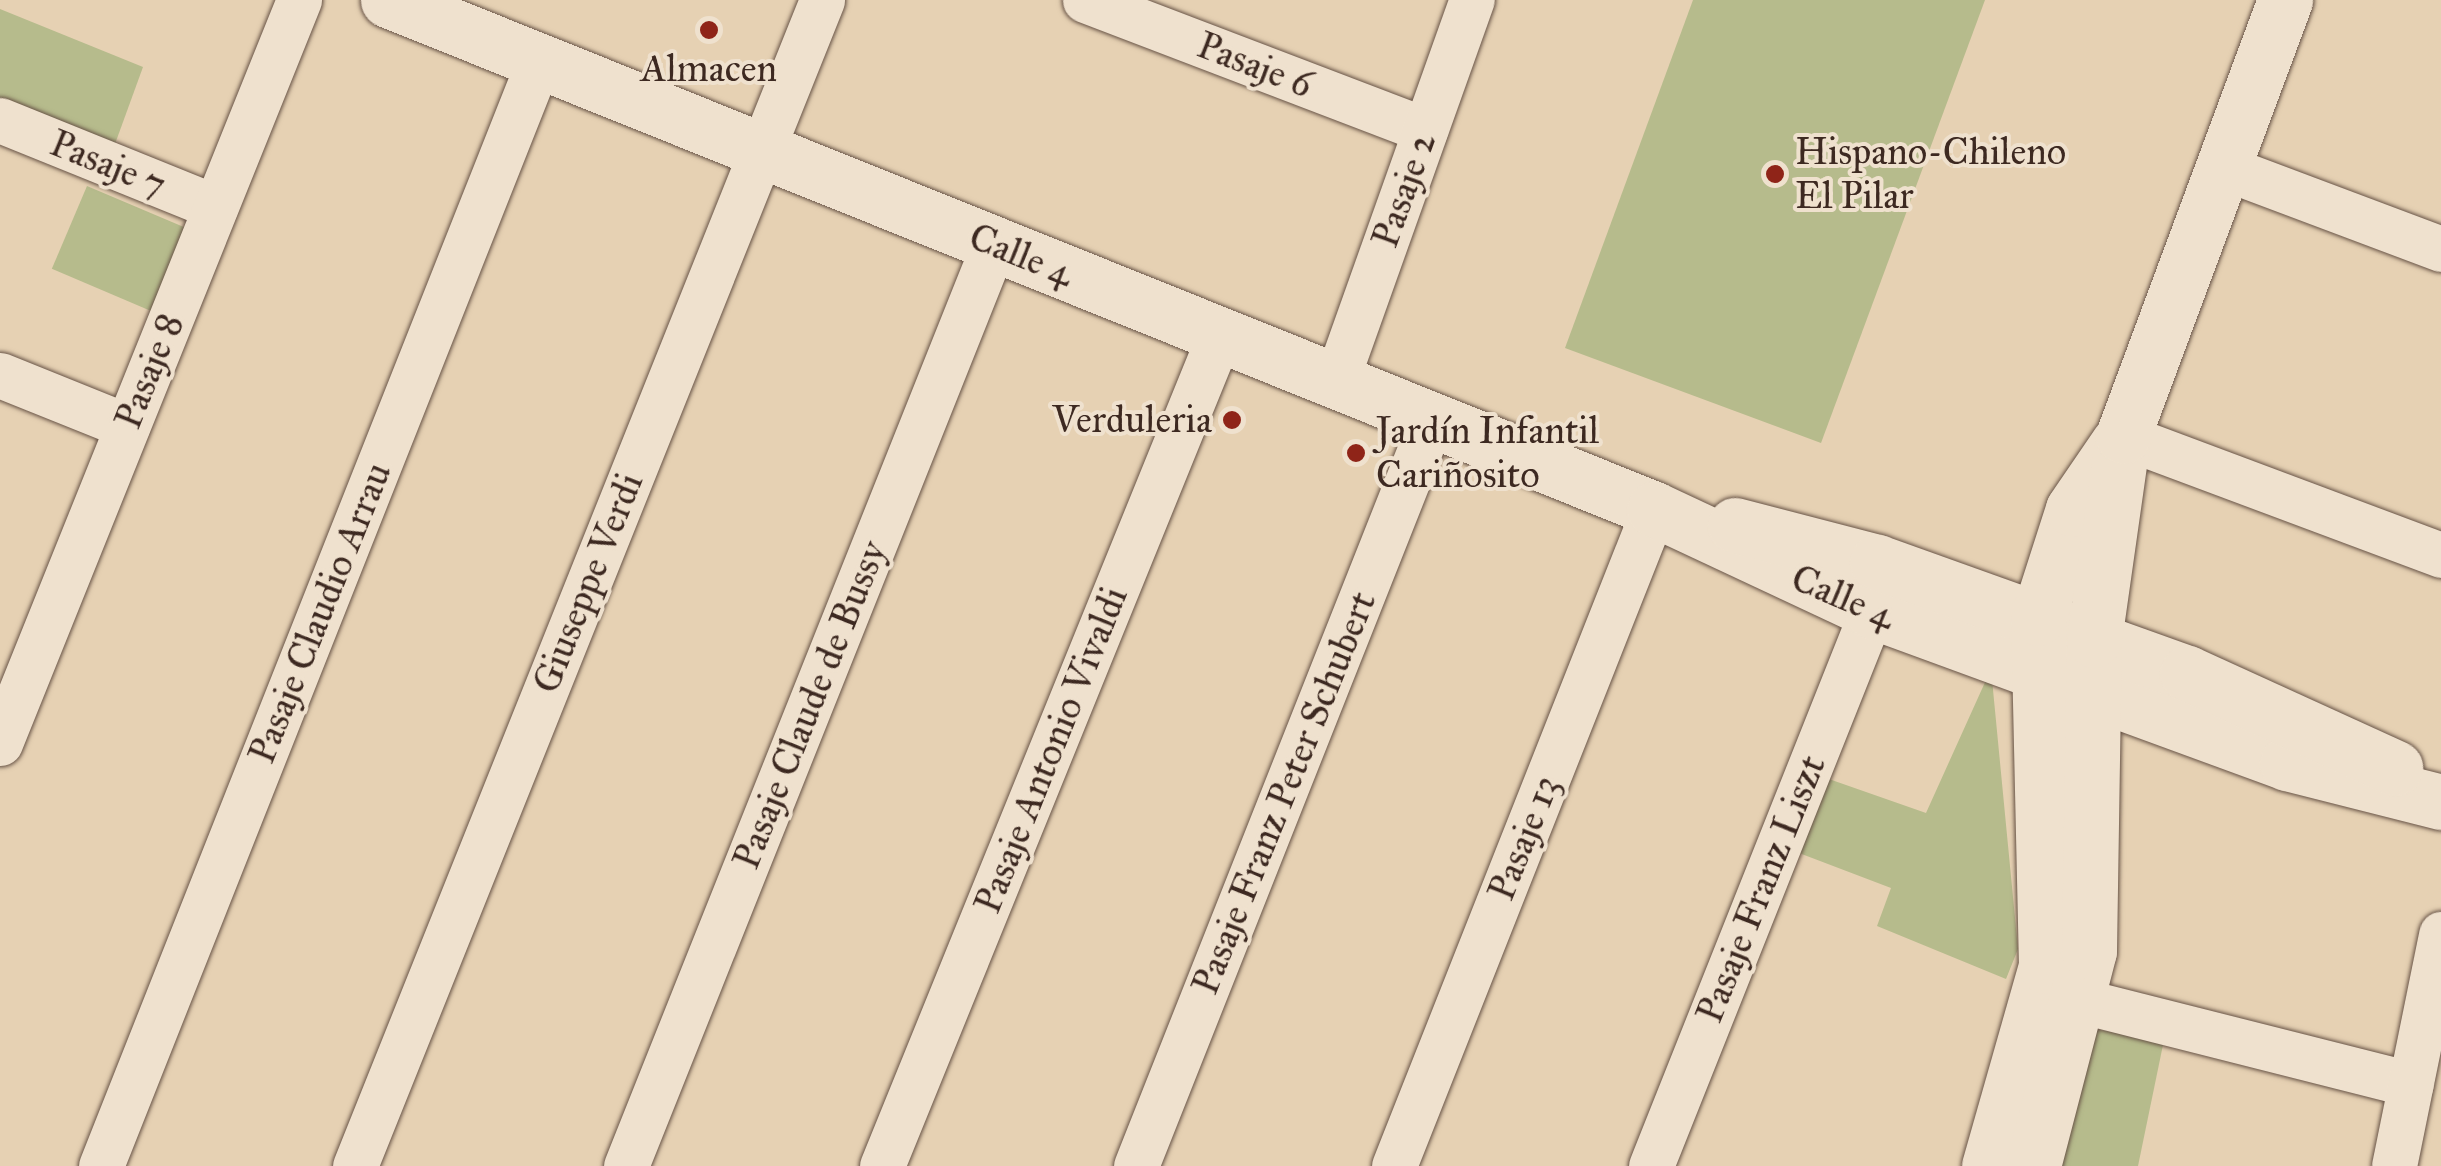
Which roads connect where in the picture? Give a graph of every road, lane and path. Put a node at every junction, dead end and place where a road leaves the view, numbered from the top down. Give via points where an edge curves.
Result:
1 (299, 0) edge
2 (388, 0) edge
3 (822, 0) edge
4 (1085, 0) edge
5 (1472, 0) edge
6 (2285, 0) edge
7 (539, 61) junction
8 (0, 120) edge
9 (1425, 130) junction
10 (762, 150) junction
11 (2223, 167) junction
12 (215, 207) junction
13 (994, 244) junction
14 (2441, 249) edge
15 (1220, 334) junction
16 (0, 376) edge
17 (1336, 381) junction
18 (1432, 420) junction
19 (127, 426) junction
20 (2124, 436) junction
21 (1654, 509) junction
22 (2441, 555) edge
23 (1872, 611) junction
24 (2038, 618) junction
25 (2094, 640) junction
26 (18, 645) edge
27 (2036, 676) junction
28 (2092, 694) junction
29 (0, 743) edge
30 (2441, 793) edge
31 (2441, 802) edge
32 (2441, 934) edge
33 (2082, 1001) junction
34 (2410, 1084) junction
35 (101, 1166) edge
36 (355, 1166) edge
37 (626, 1166) edge
38 (882, 1166) edge
39 (1136, 1166) edge
40 (1394, 1166) edge
41 (1651, 1166) edge
42 (1989, 1166) edge
43 (2033, 1166) edge
44 (2394, 1166) edge

1 - 12 street, Pasaje 8
2 - 7 street, Calle 4
3 - 10 street, Giuseppe Verdi
4 - 9 street, Pasaje 6
5 - 9 street, Pasaje 2
6 - 11 street
7 - 10 street, Calle 4
7 - 35 street, Pasaje Claudio Arrau
8 - 12 street, Pasaje 7
9 - 17 street, Pasaje 2
10 - 13 street, Calle 4
10 - 36 street, Giuseppe Verdi
11 - 14 street
11 - 20 street
12 - 19 street, Pasaje 8
13 - 15 street, Calle 4
13 - 37 street, Pasaje Claude de Bussy
15 - 17 street, Calle 4
15 - 38 street, Pasaje Antonio Vivaldi
16 - 19 street
17 - 18 street, Calle 4
18 - 21 street, Calle 4
18 - 39 street, Pasaje Franz Peter Schubert
19 - 26 street, Pasaje 8
20 - 22 street
20 - 24 street via 2073,508
20 - 25 street
21 - 23 street, Calle 4
21 - 24 street, Calle 4 via 1824,547
21 - 40 street, Pasaje 13
23 - 27 street, Calle 4
23 - 41 street, Pasaje Franz Liszt
24 - 25 street, Calle 4
24 - 27 street
25 - 28 street
25 - 30 street, Calle 4 via 2284,714
26 - 29 street, Pasaje 8
27 - 28 street, Calle 4
27 - 42 street via 2046,966
28 - 31 street, Calle 4 via 2287,762
28 - 33 street
32 - 34 street
33 - 34 street
33 - 43 street
34 - 44 street

